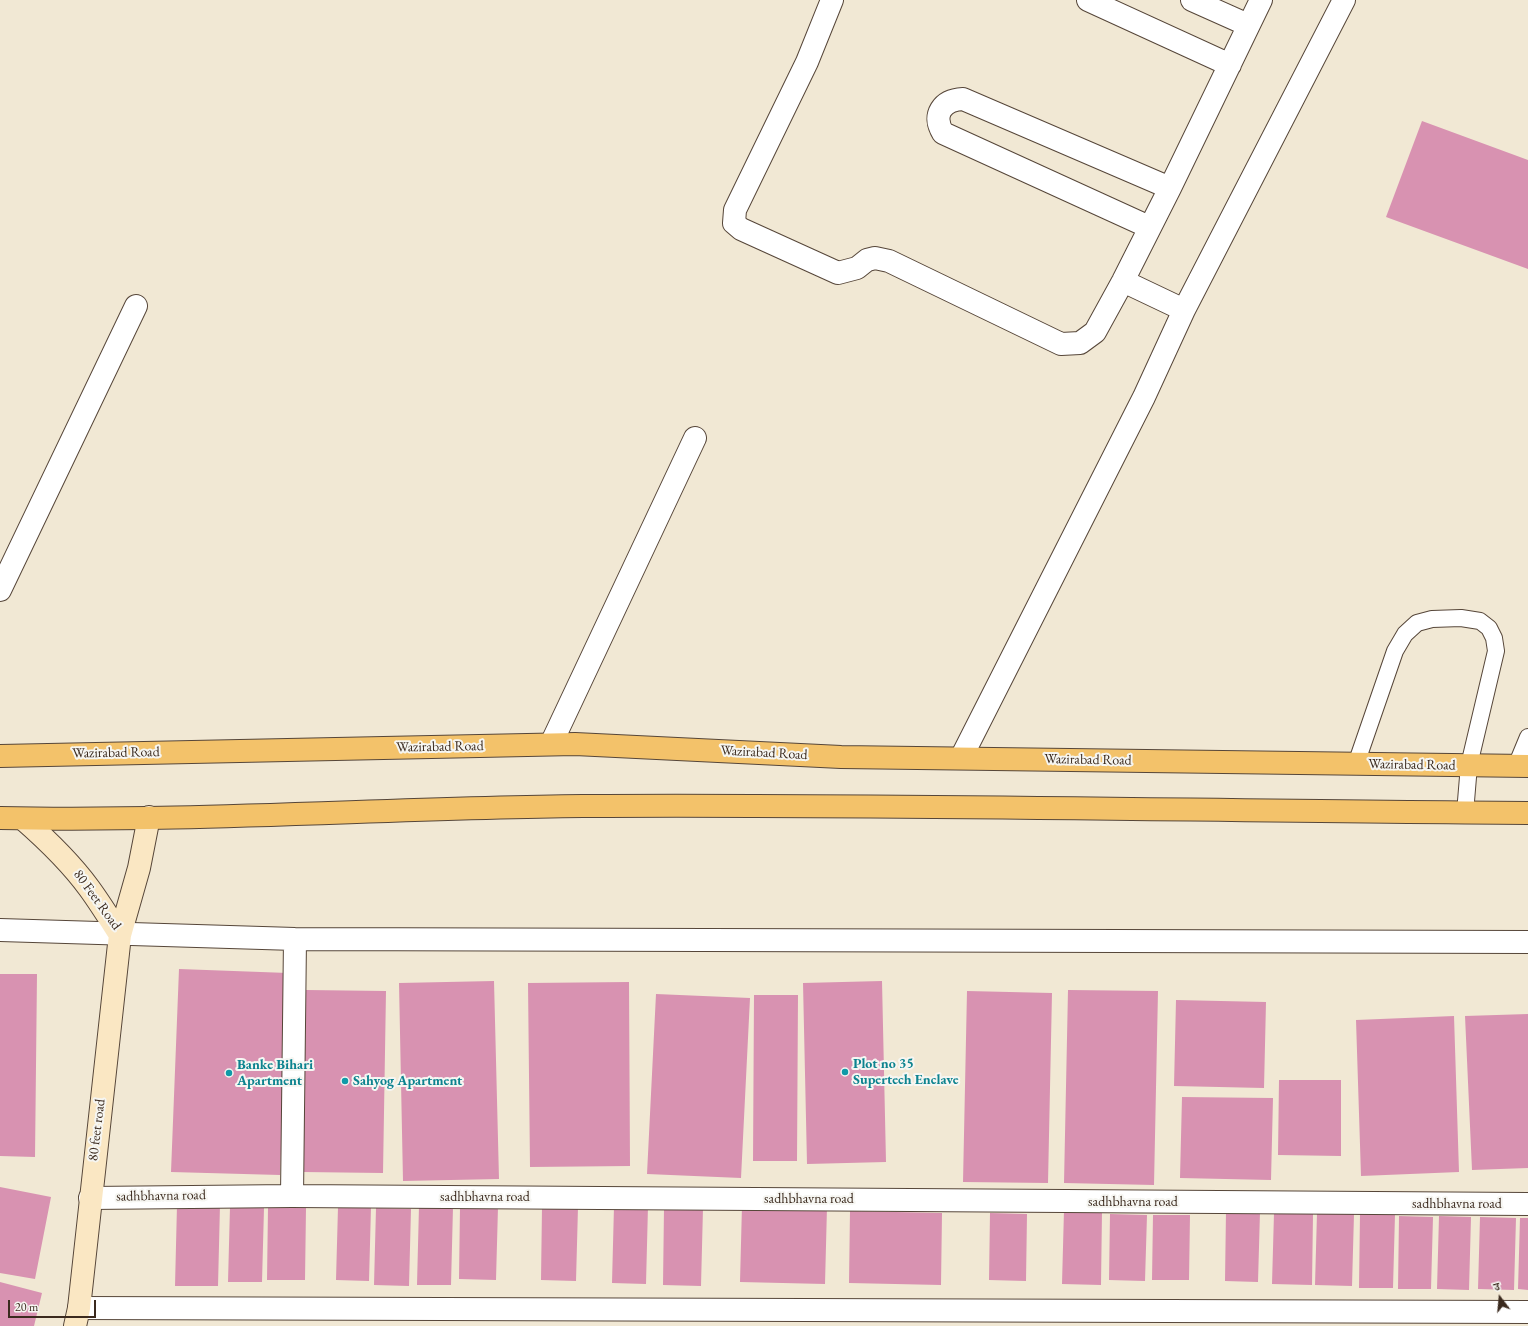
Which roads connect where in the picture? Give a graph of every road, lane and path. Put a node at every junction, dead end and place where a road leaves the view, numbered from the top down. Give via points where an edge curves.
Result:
1 (832, 0) edge
2 (1088, 0) edge
3 (1192, 0) edge
4 (1261, 0) edge
5 (1344, 0) edge
6 (1248, 25) junction
7 (1230, 65) junction
8 (1170, 188) junction
9 (1149, 227) junction
10 (1123, 281) junction
11 (136, 306) dead end
12 (1184, 310) junction
13 (695, 438) dead end
14 (0, 590) edge
15 (1528, 737) edge
16 (551, 744) junction
17 (0, 756) edge
18 (961, 758) junction
19 (1356, 764) junction
20 (1469, 765) junction
21 (1522, 766) edge
22 (1465, 813) junction
23 (1528, 813) edge
24 (149, 817) junction
25 (0, 818) edge
26 (23, 819) junction
27 (0, 930) edge
28 (120, 935) junction
29 (295, 939) junction
30 (1528, 942) edge
31 (292, 1196) junction
32 (90, 1198) junction
33 (1528, 1204) edge
34 (1528, 1312) edge
35 (77, 1317) edge

1 - 10 street via 807,62 736,210 734,223 741,230 838,272 857,268 867,260 875,258 889,262 1061,344 1080,344 1095,332
2 - 7 street
3 - 6 street
4 - 6 street
5 - 12 street
6 - 7 street
7 - 8 street
8 - 9 street
8 - 9 street via 963,98 945,103 940,112 938,124 943,134
9 - 10 street
10 - 12 street
11 - 14 street
12 - 18 street via 1144,397
13 - 16 street
15 - 21 lane
16 - 17 highway, Wazirabad Road
16 - 18 highway, Wazirabad Road via 841,757
18 - 19 highway, Wazirabad Road
19 - 20 highway, Wazirabad Road
19 - 20 lane via 1395,651 1405,634 1417,623 1432,619 1461,618 1480,621 1490,628 1496,651
20 - 21 highway, Wazirabad Road
20 - 22 lane
22 - 23 highway
22 - 24 highway via 814,805 577,806
24 - 26 highway
24 - 28 street, 80 Feet Road via 139,868
25 - 26 highway
26 - 28 street, 80 Feet Road via 50,842 73,867
27 - 28 street
28 - 29 street
28 - 32 street, 80 feet road
29 - 30 street
29 - 31 street
31 - 32 street, sadhbhavna road
31 - 33 street, sadhbhavna road
32 - 35 street, 80 feet road
34 - 35 street

